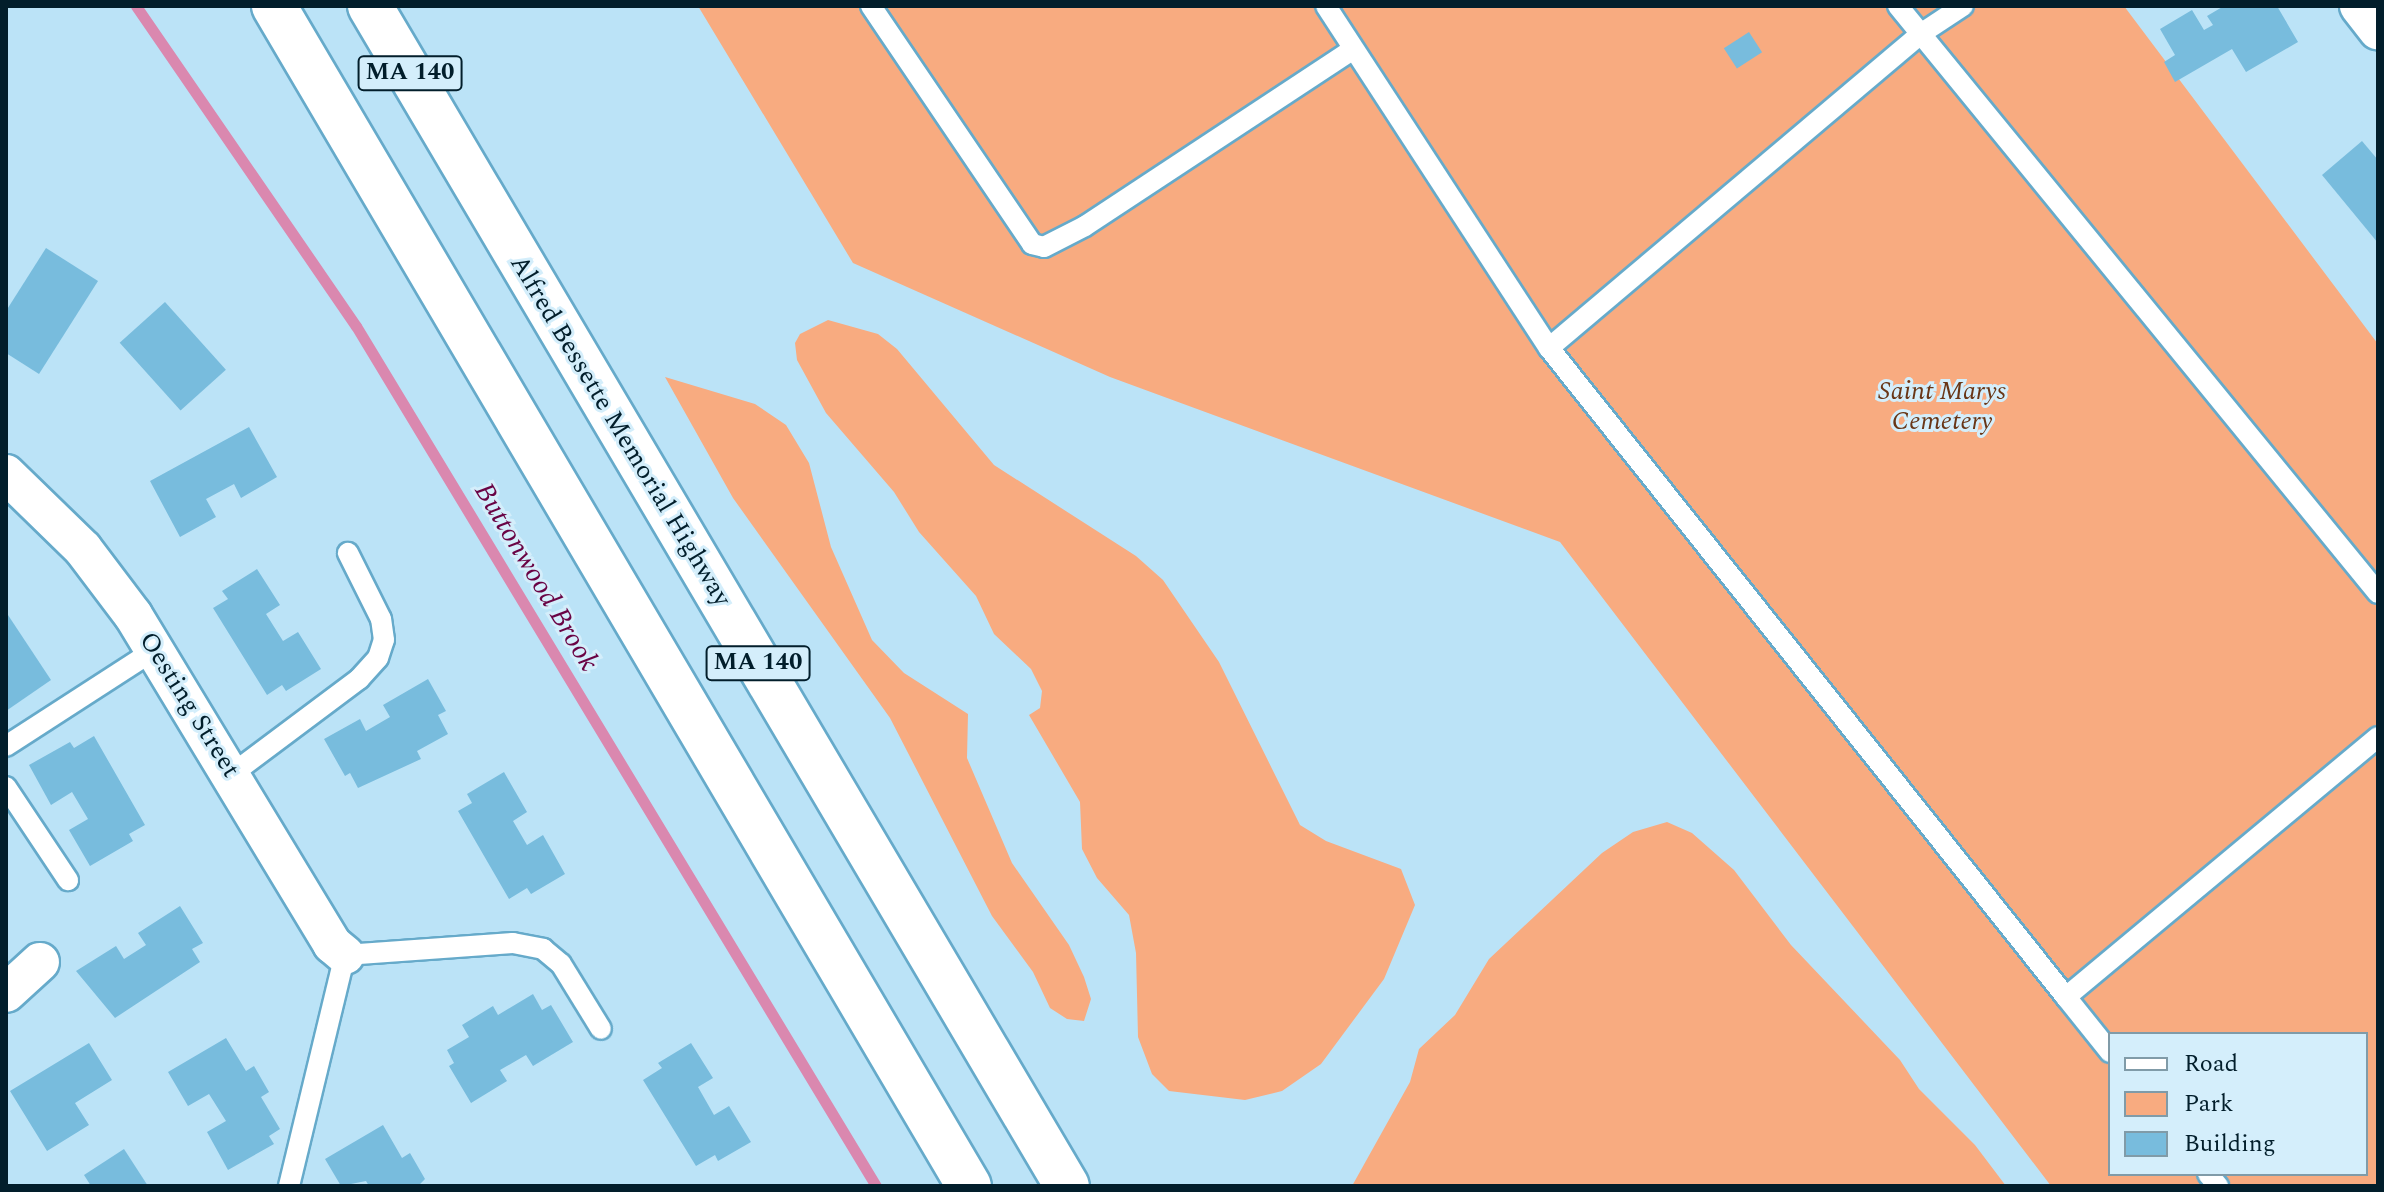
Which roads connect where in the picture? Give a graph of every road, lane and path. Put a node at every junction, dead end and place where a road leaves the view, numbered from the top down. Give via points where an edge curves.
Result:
1 (370, 6) edge
2 (871, 6) edge
3 (1326, 6) edge
4 (1898, 6) edge
5 (1963, 6) edge
6 (2359, 6) edge
7 (275, 10) edge
8 (2378, 30) edge
9 (1922, 33) junction
10 (1352, 50) junction
11 (1549, 348) junction
12 (6, 474) edge
13 (348, 553) dead end
14 (2378, 593) edge
15 (156, 649) junction
16 (2378, 737) edge
17 (6, 746) edge
18 (232, 774) junction
19 (6, 787) edge
20 (68, 880) dead end
21 (345, 955) junction
22 (40, 962) dead end
23 (6, 993) edge
24 (2066, 997) junction
25 (601, 1029) dead end
26 (2108, 1050) edge
27 (289, 1186) edge
28 (969, 1186) edge
29 (1067, 1186) edge

1 - 29 highway, Alfred Bessette Memorial Highway / MA 140
2 - 10 lane via 1032,244 1044,247 1085,226
3 - 10 lane
4 - 9 lane
5 - 9 lane
6 - 8 street
7 - 28 highway, MA 140
9 - 11 lane
9 - 14 lane
10 - 11 lane
11 - 24 lane
12 - 15 street, Oesting Street via 83,549
13 - 18 lane via 381,619 384,640 378,658 359,679
15 - 17 lane
15 - 18 street, Oesting Street
16 - 24 lane
18 - 21 street, Oesting Street via 332,944
19 - 20 lane
21 - 25 lane via 513,943 543,949 561,964
21 - 27 lane
22 - 23 street
24 - 26 lane

